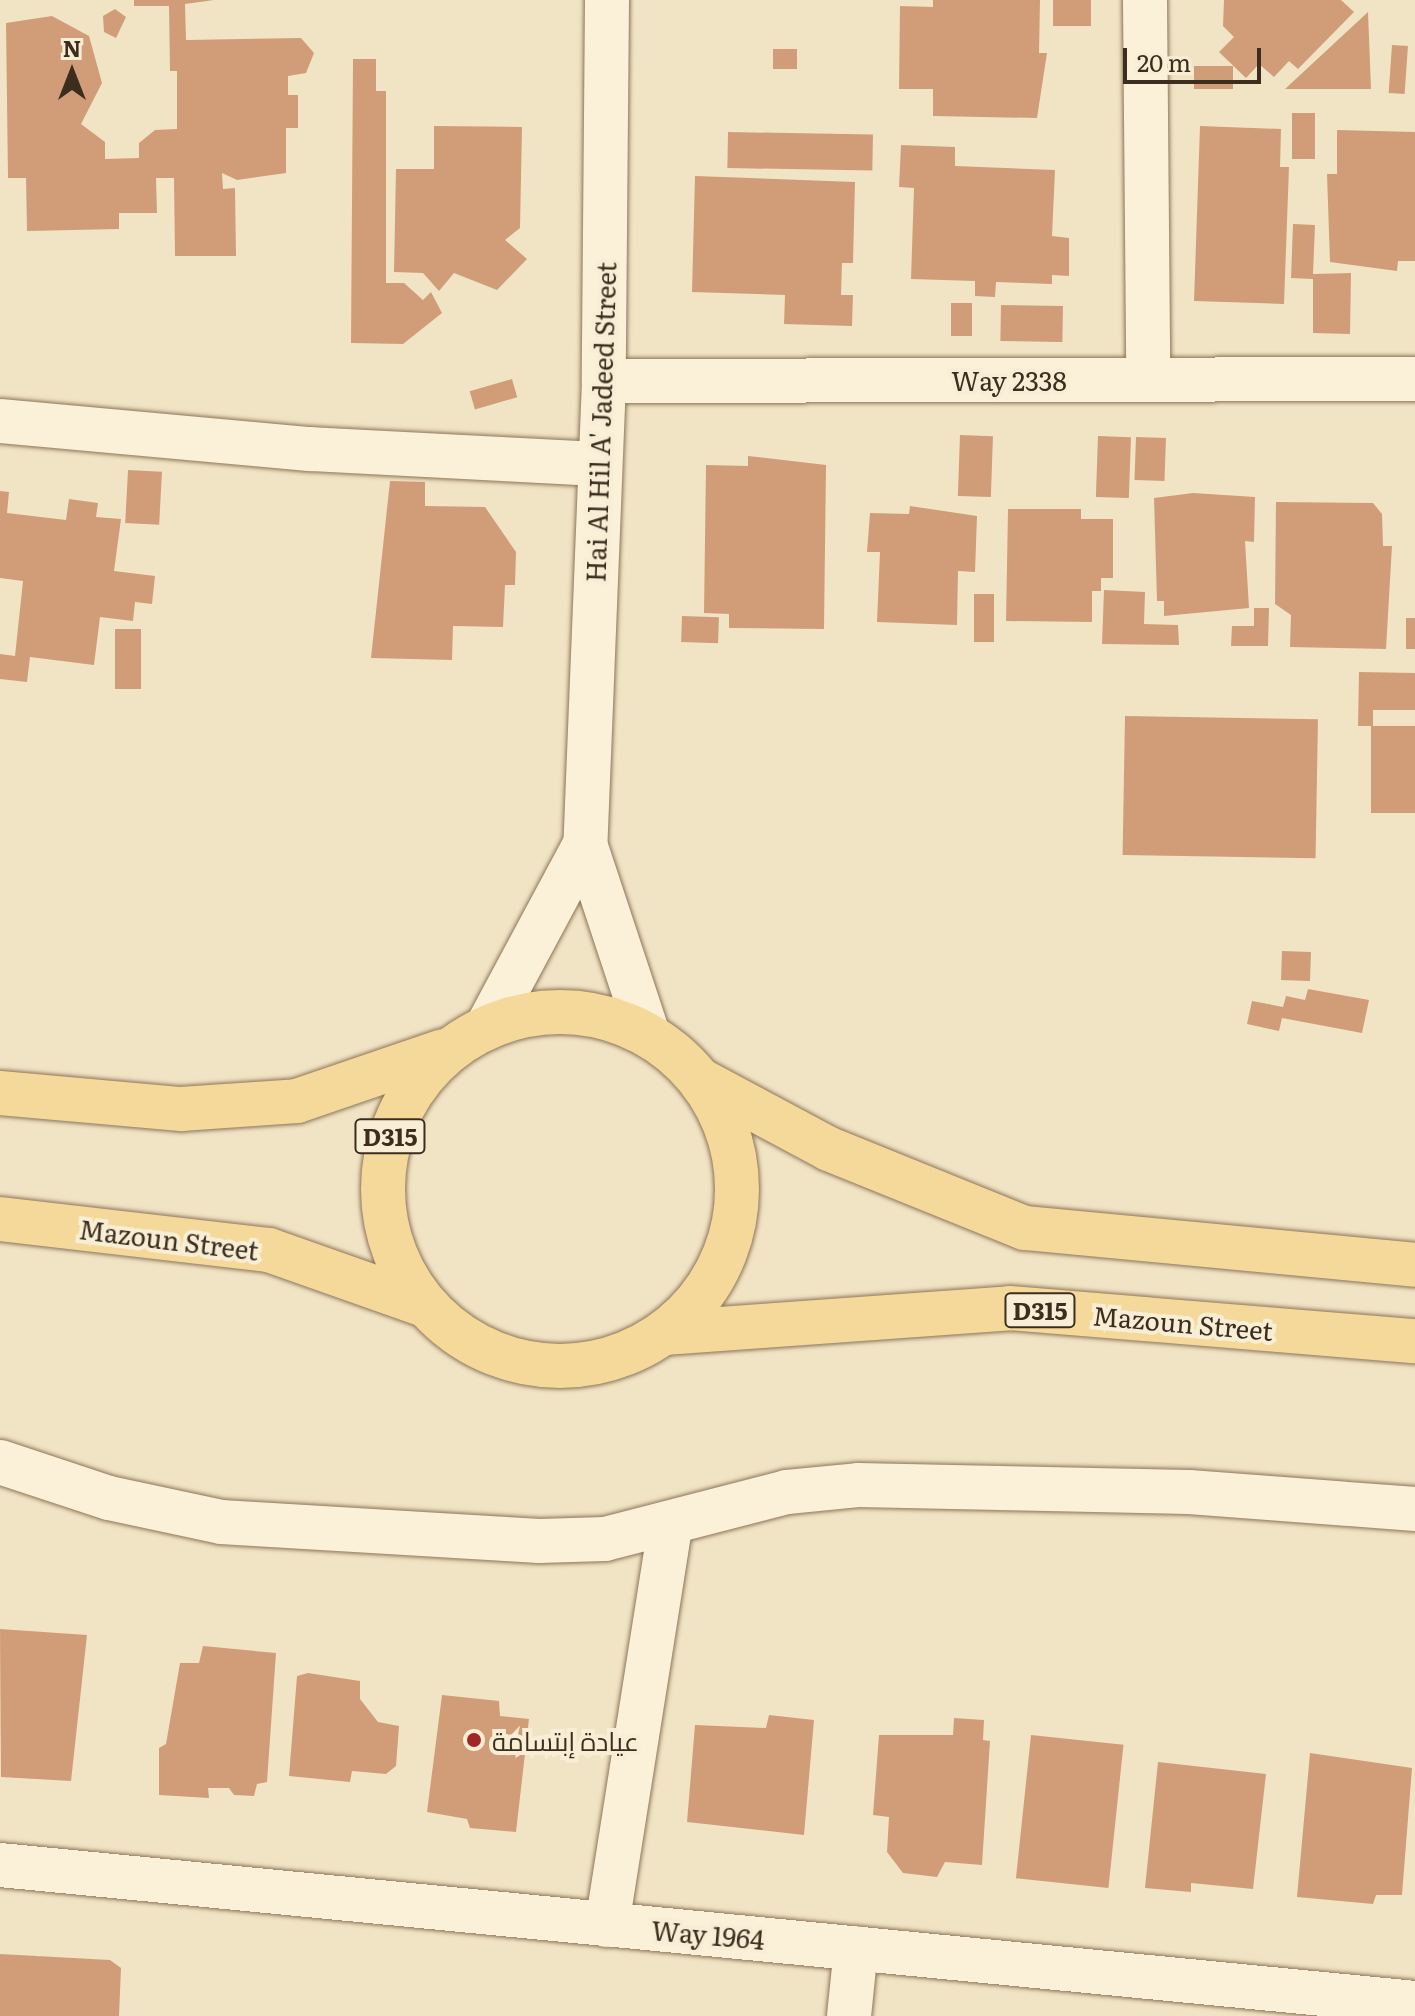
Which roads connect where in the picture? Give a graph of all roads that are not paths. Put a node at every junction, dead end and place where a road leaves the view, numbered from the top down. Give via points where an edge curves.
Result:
1 (607, 0) edge
2 (1145, 0) edge
3 (1148, 379) junction
4 (1415, 379) edge
5 (604, 381) junction
6 (0, 421) edge
7 (600, 464) junction
8 (585, 844) junction
9 (487, 1027) junction
10 (648, 1035) junction
11 (449, 1049) junction
12 (702, 1081) junction
13 (0, 1093) edge
14 (0, 1219) edge
15 (1415, 1265) edge
16 (424, 1305) junction
17 (664, 1333) junction
18 (1415, 1341) edge
19 (0, 1462) edge
20 (1415, 1509) edge
21 (670, 1527) junction
22 (0, 1865) edge
23 (607, 1925) junction
24 (856, 1948) junction
25 (1415, 2003) edge
26 (849, 2016) edge

1 - 5 street, Hai Al Hil A' Jadeed Street
2 - 3 street
3 - 4 street, Way 2338
3 - 5 street, Way 2338
5 - 7 street, Hai Al Hil A' Jadeed Street
6 - 7 street via 310,449
7 - 8 street, Hai Al Hil A' Jadeed Street
8 - 9 street, Hai Al Hil A' Jadeed Street
8 - 10 street, Hai Al Hil A' Jadeed Street
9 - 10 main road, D315 via 541,1012 596,1015
9 - 11 main road, D315
10 - 12 main road, D315
11 - 13 main road, D315 via 297,1101 181,1109
11 - 16 main road, D315 via 410,1092 387,1144 381,1201 394,1256
12 - 15 main road, D315 via 829,1149 1025,1228
12 - 17 main road, D315 via 729,1131 739,1187 730,1242 705,1293
14 - 16 main road, Mazoun Street / D315 via 269,1250
16 - 17 main road, D315 via 464,1339 512,1361 565,1367 617,1357
17 - 18 main road, Mazoun Street / D315 via 1010,1308
19 - 21 street via 164,1512 279,1528 539,1541
20 - 21 street via 1189,1492 858,1485 787,1492
21 - 23 street
22 - 23 street, Way 1964
23 - 24 street, Way 1964
24 - 25 street, Way 1964
24 - 26 street

